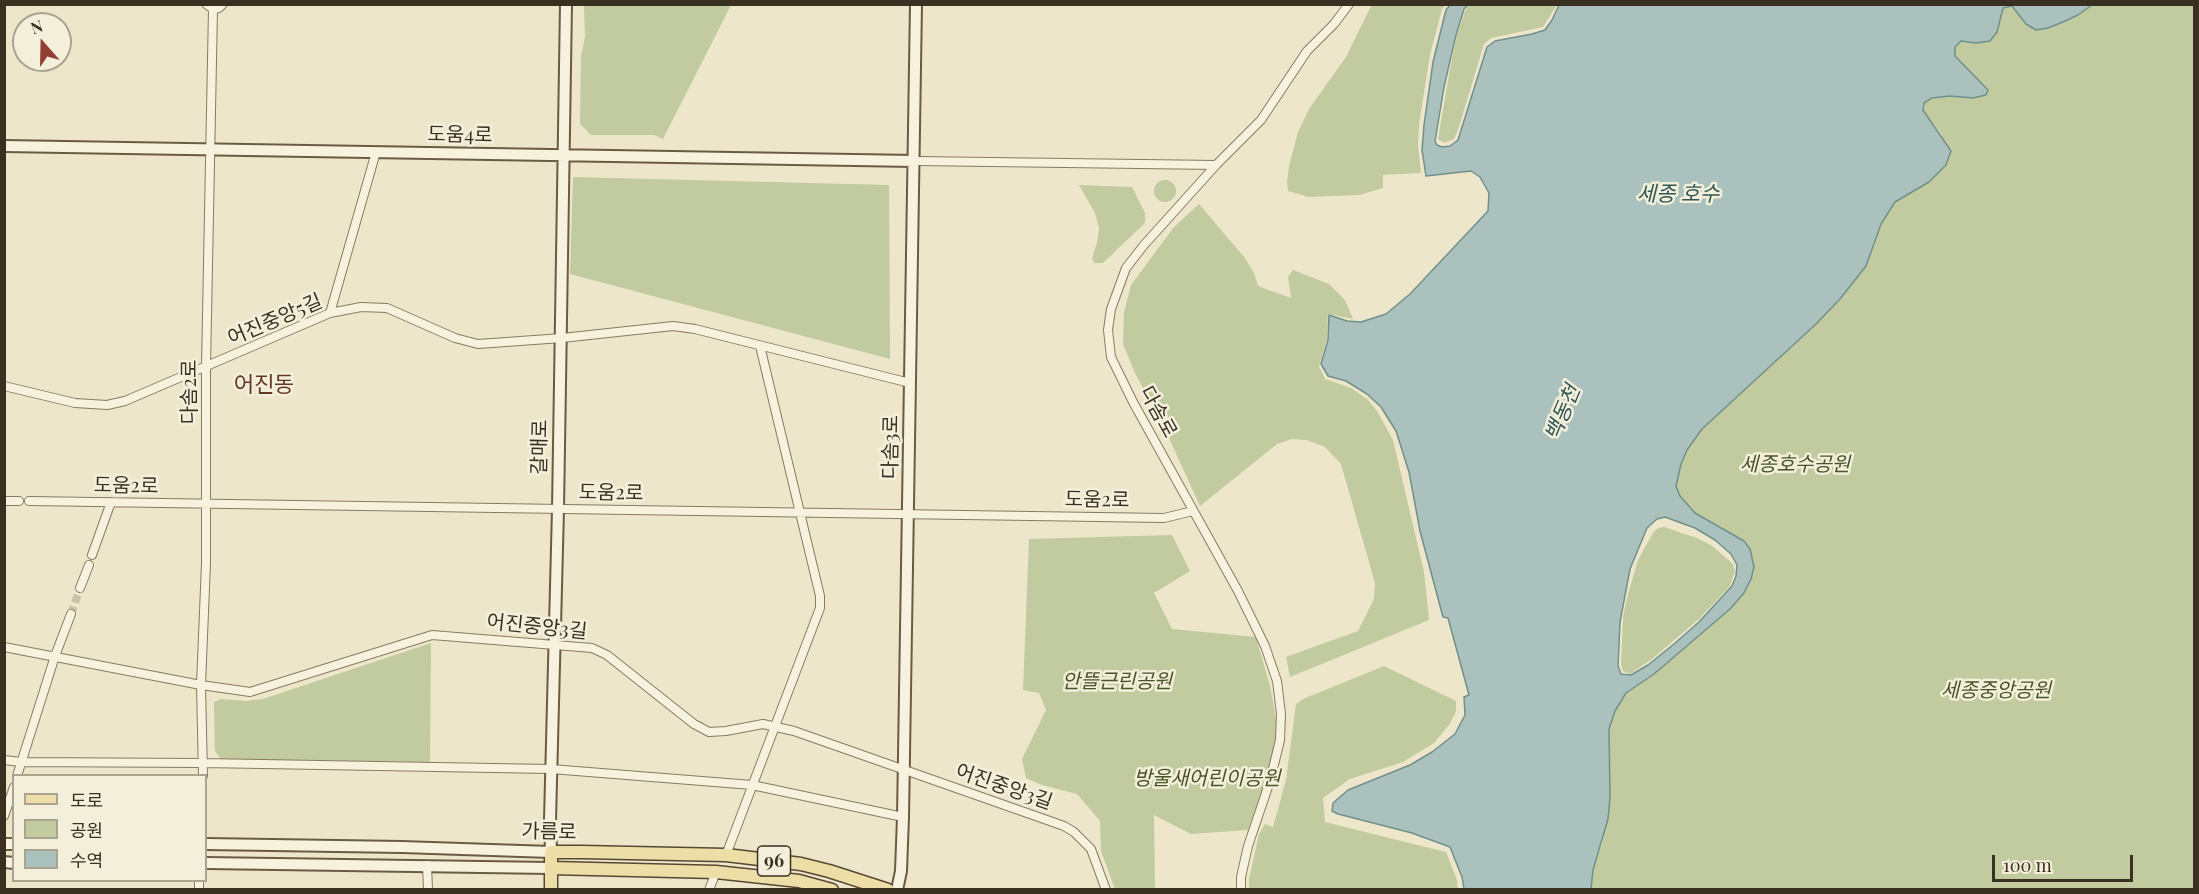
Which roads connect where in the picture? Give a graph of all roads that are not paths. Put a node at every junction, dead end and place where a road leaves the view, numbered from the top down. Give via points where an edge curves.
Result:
1 (223, 4) edge
2 (566, 4) edge
3 (916, 4) edge
4 (1349, 4) edge
5 (210, 7) edge
6 (4, 146) edge
7 (210, 150) junction
8 (376, 152) junction
9 (562, 154) junction
10 (915, 161) junction
11 (1216, 165) junction
12 (330, 313) junction
13 (562, 338) junction
14 (760, 346) junction
15 (206, 367) junction
16 (910, 383) junction
17 (4, 386) edge
18 (4, 501) edge
19 (19, 501) dead end
20 (28, 501) dead end
21 (111, 502) junction
22 (207, 504) junction
23 (558, 509) junction
24 (1193, 511) junction
25 (799, 513) junction
26 (908, 514) junction
27 (92, 555) dead end
28 (88, 565) dead end
29 (80, 588) tunnel mouth
30 (71, 614) tunnel mouth
31 (555, 645) junction
32 (4, 647) edge
33 (55, 656) junction
34 (201, 686) junction
35 (775, 726) junction
36 (4, 760) edge
37 (21, 762) junction
38 (204, 763) junction
39 (904, 769) junction
40 (551, 770) junction
41 (18, 774) edge
42 (203, 774) edge
43 (752, 785) junction
44 (12, 793) edge
45 (4, 816) edge
46 (903, 817) junction
47 (207, 844) edge
48 (551, 852) junction
49 (726, 855) junction
50 (207, 863) edge
51 (428, 865) junction
52 (551, 868) junction
53 (716, 872) junction
54 (428, 890) edge
55 (550, 890) edge
56 (709, 890) edge
57 (832, 890) edge
58 (888, 890) edge
59 (897, 890) edge
60 (1106, 890) edge
61 (1241, 890) edge

1 - 5 street
2 - 9 street, 갈매로
3 - 10 street, 다솜3로
4 - 11 street, 다솜로 via 1307,51 1262,120
5 - 7 street, 다솜2로
6 - 7 street, 도움4로
7 - 8 street, 도움4로
7 - 15 street, 다솜2로
8 - 9 street, 도움4로
8 - 12 street
9 - 10 street, 도움4로
9 - 13 street, 갈매로
10 - 11 street
10 - 16 street, 다솜3로
11 - 24 street, 다솜로 via 1126,268 1108,330 1111,357
12 - 13 street, 어진중앙5길 via 361,307 387,308 454,338 478,344
12 - 15 street, 어진중앙5길
13 - 14 street, 어진중앙5길 via 673,326
13 - 23 street, 갈매로
14 - 16 street, 어진중앙5길
14 - 25 street
15 - 17 street, 어진중앙5길 via 107,405 75,403
15 - 22 street, 다솜2로
16 - 26 street, 다솜3로
18 - 19 street
20 - 21 street, 도움2로
21 - 22 street, 도움2로
21 - 27 street
22 - 23 street, 도움2로
22 - 34 street, 다솜2로
23 - 25 street, 도움2로
23 - 31 street, 갈매로
24 - 26 street, 도움2로 via 1164,518
24 - 61 street, 다솜로 via 1252,619 1277,681 1280,740 1248,846
25 - 26 street, 도움2로
25 - 35 street via 820,608
26 - 39 street, 다솜3로
28 - 29 street
30 - 33 street
31 - 34 street, 어진중앙3길 via 432,635 250,692
31 - 35 street, 어진중앙3길 via 592,648 607,655 709,732
31 - 40 street, 갈매로
32 - 33 street, 어진중앙3길
33 - 34 street, 어진중앙3길
33 - 37 street
34 - 38 street, 다솜2로
35 - 39 street, 어진중앙3길
35 - 43 street
36 - 37 street
37 - 38 street
37 - 41 street
38 - 40 street
38 - 42 street, 다솜2로
39 - 46 street, 다솜3로
39 - 60 street, 어진중앙3길 via 1074,832 1091,849
40 - 43 street
40 - 48 street, 갈매로
43 - 46 street
43 - 49 street
44 - 45 street
46 - 59 street, 다솜3로
47 - 48 street, 가름로
48 - 49 main road, 가름로 / 96
48 - 52 main road, 갈매로
49 - 58 main road, 가름로 / 96 via 801,864
50 - 51 street, 가름로
51 - 52 street, 가름로
51 - 54 street
52 - 53 main road, 가름로 / 96
52 - 55 main road, 갈매로
53 - 56 street
53 - 57 main road, 가름로 / 96 via 799,881

